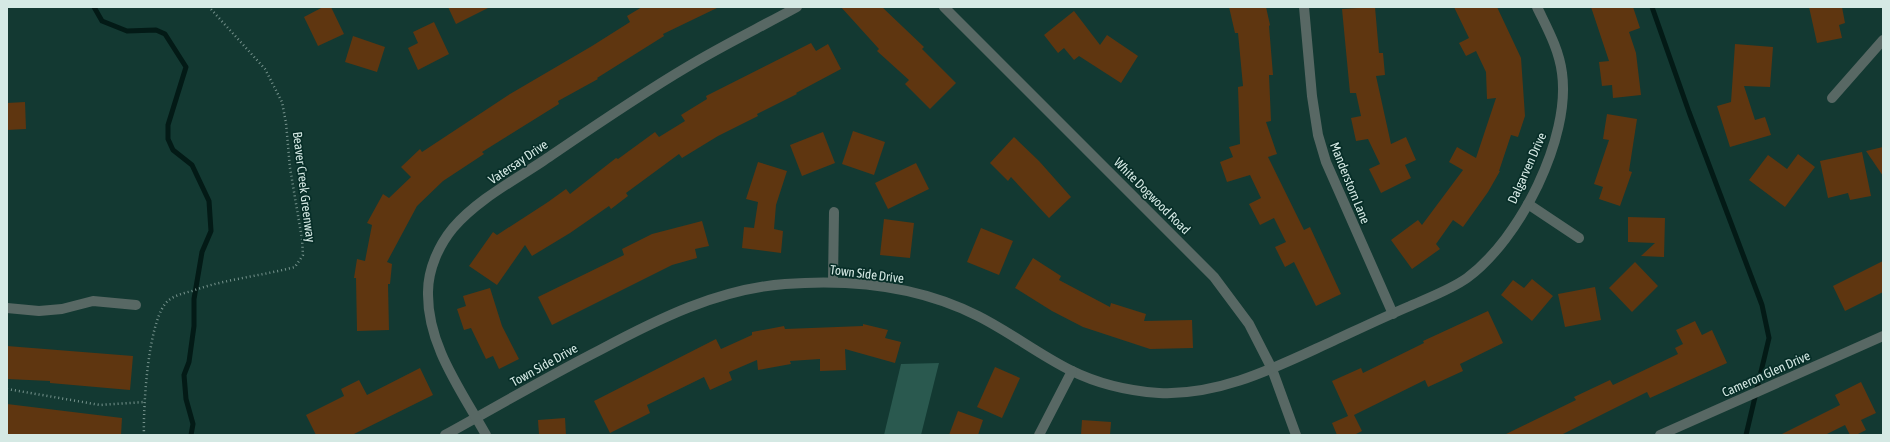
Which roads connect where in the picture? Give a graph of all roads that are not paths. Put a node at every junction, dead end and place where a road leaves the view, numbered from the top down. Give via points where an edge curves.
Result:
1 (797, 7) edge
2 (944, 7) edge
3 (1304, 7) edge
4 (1537, 7) edge
5 (1883, 40) edge
6 (1832, 98) dead end
7 (1528, 204) junction
8 (834, 212) dead end
9 (1579, 238) dead end
10 (833, 281) junction
11 (136, 305) dead end
12 (7, 308) edge
13 (1393, 314) junction
14 (1883, 336) edge
15 (1272, 369) junction
16 (1072, 371) junction
17 (476, 418) junction
18 (444, 435) edge
19 (486, 435) edge
20 (1039, 435) edge
21 (1296, 435) edge
22 (1660, 435) edge

1 - 17 street, Vatersay Drive via 689,66 612,113 484,201 453,228 435,258 428,291 431,327 438,346
2 - 15 street, White Dogwood Road via 1214,277 1249,324
3 - 13 street, Manderstorn Lane via 1318,135 1326,162
4 - 7 street, Dalgarven Drive via 1555,44 1562,72 1563,105 1552,151
5 - 6 street
7 - 9 street
7 - 13 street, Dalgarven Drive via 1482,265 1452,288
8 - 10 street
10 - 16 street, Town Side Drive via 894,289 951,304 978,316
10 - 17 street, Town Side Drive via 756,288 728,294 677,311 553,374
11 - 12 street via 93,301 62,309 38,311
13 - 15 street, Dalgarven Drive
14 - 22 street, Cameron Glen Drive
15 - 16 street, Town Side Drive via 1219,387 1160,393 1117,386
15 - 21 street, White Dogwood Road
16 - 20 street
17 - 18 street, Town Side Drive
17 - 19 street, Vatersay Drive

